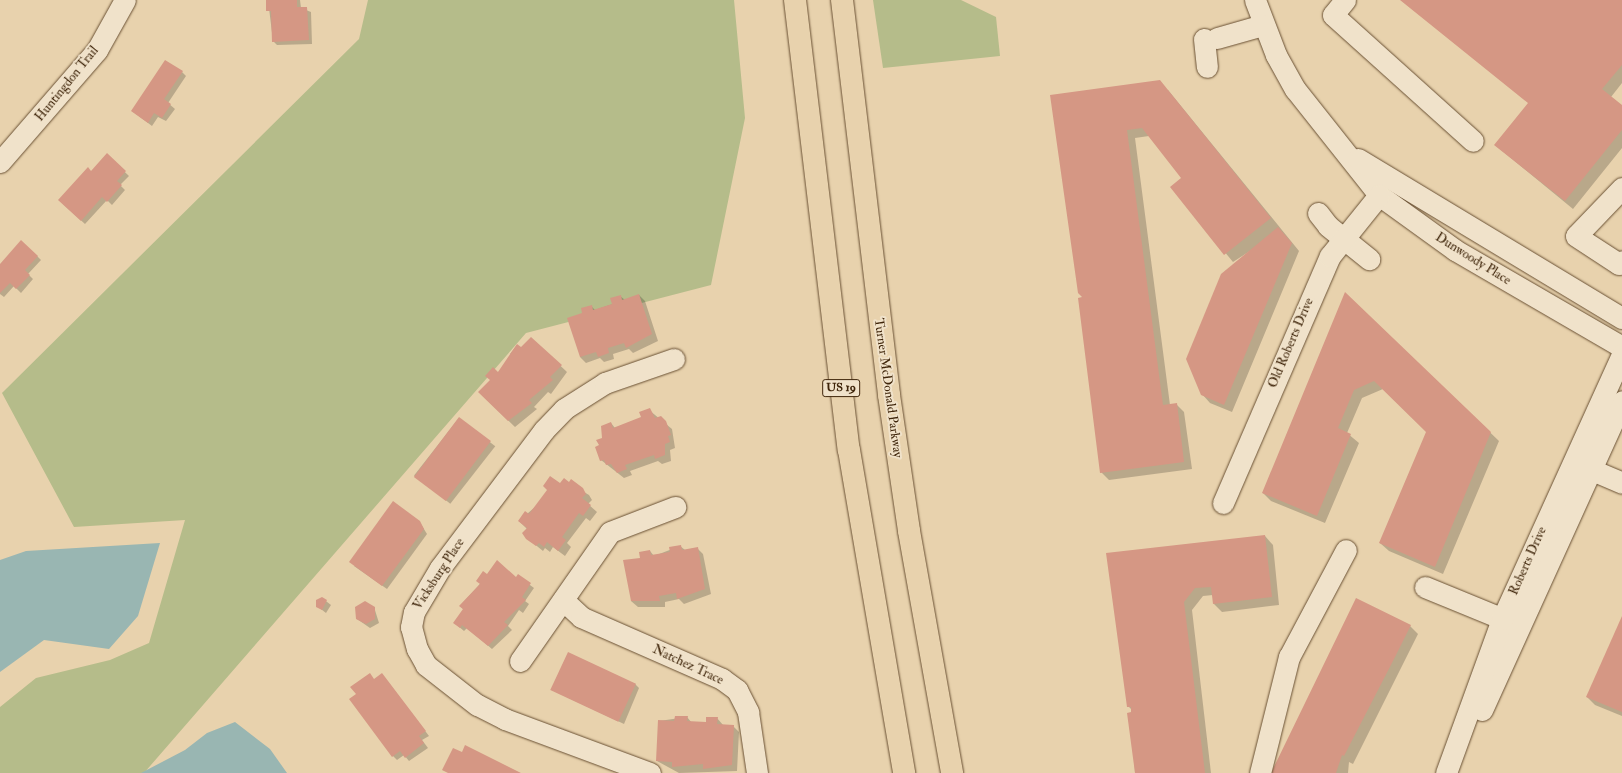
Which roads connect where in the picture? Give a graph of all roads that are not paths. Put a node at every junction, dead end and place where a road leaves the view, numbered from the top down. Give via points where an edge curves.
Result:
1 (125, 0) edge
2 (789, 0) edge
3 (795, 0) edge
4 (842, 0) edge
5 (1255, 0) edge
6 (1345, 0) edge
7 (1263, 25) junction
8 (798, 31) junction
9 (1207, 67) dead end
10 (1474, 141) dead end
11 (1343, 148) junction
12 (0, 162) edge
13 (1622, 188) edge
14 (1379, 195) junction
15 (1318, 213) dead end
16 (1342, 237) junction
17 (1369, 259) dead end
18 (1622, 261) edge
19 (1622, 318) edge
20 (1622, 347) edge
21 (1622, 354) edge
22 (674, 359) dead end
23 (1622, 401) edge
24 (1592, 470) junction
25 (1622, 483) edge
26 (1223, 503) dead end
27 (675, 508) dead end
28 (1346, 550) dead end
29 (1425, 587) dead end
30 (563, 600) junction
31 (1510, 623) junction
32 (520, 661) dead end
33 (650, 773) edge
34 (757, 773) edge
35 (904, 773) edge
36 (952, 773) edge
37 (1260, 773) edge
38 (1446, 773) edge
39 (1449, 773) edge

1 - 12 street, Huntingdon Trail via 97,50
2 - 8 highway
3 - 8 highway, US 19
4 - 36 highway, Turner McDonald Parkway via 889,395
5 - 7 street, Dunwoody Place
6 - 10 street via 1333,15
7 - 9 street via 1210,39
7 - 11 street, Dunwoody Place via 1295,89
8 - 35 highway, US 19 via 849,450
11 - 14 street, Dunwoody Place
11 - 19 street, Dunwoody Place via 1409,192
13 - 18 street via 1576,236 1619,264
14 - 16 street, Old Roberts Drive
14 - 20 street, Dunwoody Place via 1455,250
15 - 16 street
16 - 17 street
16 - 26 street, Old Roberts Drive via 1319,276
21 - 31 street, Roberts Drive
22 - 33 street, Vicksburg Place via 605,383 564,410 544,430 440,568 414,612 411,627 416,649 426,665 477,705 505,720
23 - 24 street, Roberts Drive
24 - 25 street
24 - 31 street, Roberts Drive
27 - 30 street via 610,532
28 - 37 street via 1289,657
29 - 31 street
30 - 32 street
30 - 34 street, Natchez Trace via 581,617 722,679 737,690 748,712
31 - 38 street, Roberts Drive
31 - 39 street, Roberts Drive

